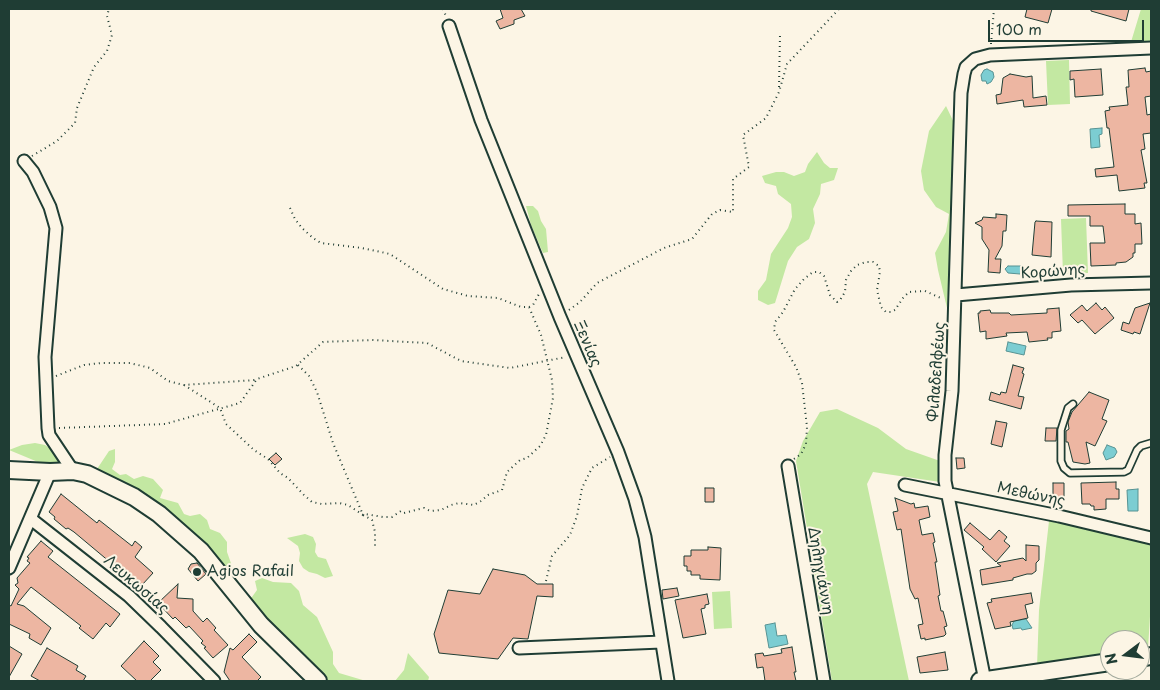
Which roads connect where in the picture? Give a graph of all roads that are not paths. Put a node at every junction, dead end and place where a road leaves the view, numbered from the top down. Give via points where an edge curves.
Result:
1 (449, 26) dead end
2 (1151, 48) edge
3 (24, 161) road end
4 (1151, 283) edge
5 (956, 295) junction
6 (1073, 404) dead end
7 (1151, 443) edge
8 (788, 466) road end
9 (9, 470) edge
10 (74, 471) junction
11 (50, 472) junction
12 (905, 485) dead end
13 (947, 493) junction
14 (31, 519) junction
15 (1151, 538) edge
16 (9, 568) edge
17 (661, 642) junction
18 (519, 648) dead end
19 (1100, 663) edge
20 (214, 681) edge
21 (318, 681) edge
22 (668, 681) edge
23 (824, 681) edge
24 (983, 681) edge

1 - 17 street, Ξενίας via 481,120 635,499 645,537
2 - 5 street, Φιλαδελφέως via 990,55 970,63 964,74 961,93
3 - 10 street via 46,198 56,228 45,357 48,428 49,435
4 - 5 street, Κορώνης via 1071,285
5 - 13 street, Φιλαδελφέως via 952,391 944,455
6 - 7 lane via 1061,430 1061,461 1070,473 1124,472 1137,450
8 - 23 street, Δηληγιάννη
9 - 11 street
10 - 11 street
10 - 21 street via 134,497 180,531 201,551 261,625
11 - 14 street
12 - 13 street, Μεθώνης
13 - 15 street, Μεθώνης
13 - 24 street, Φιλαδελφέως
14 - 16 street
14 - 20 street, Λευκωσίας via 128,596
17 - 18 street
17 - 22 street, Ξενίας
19 - 24 street

